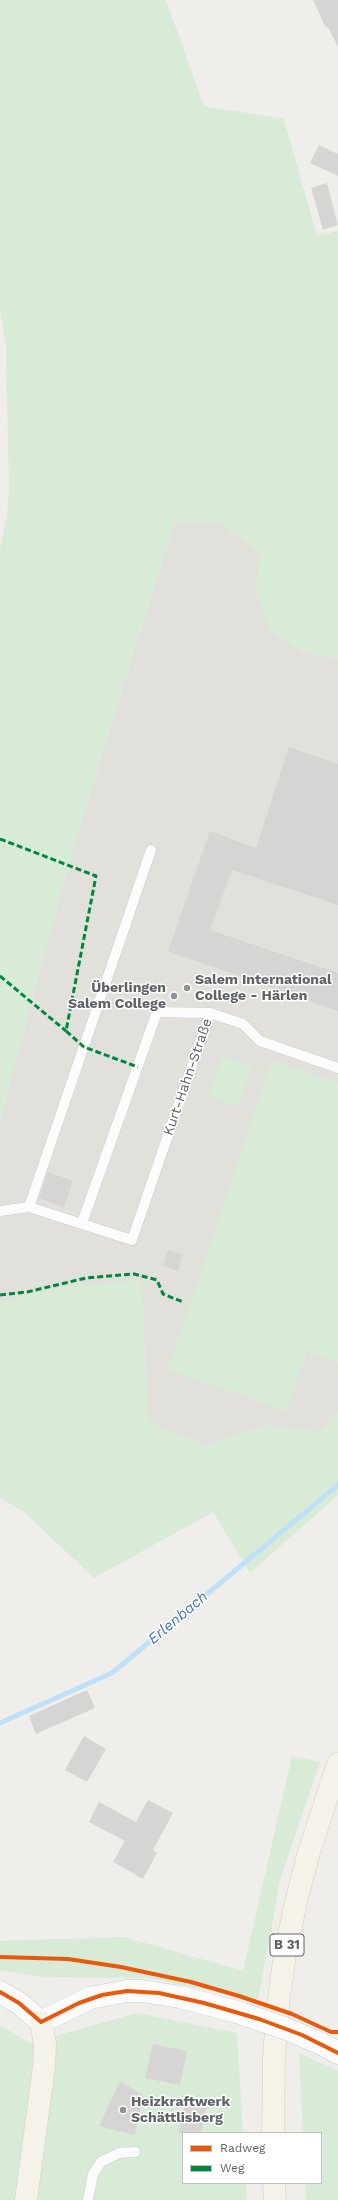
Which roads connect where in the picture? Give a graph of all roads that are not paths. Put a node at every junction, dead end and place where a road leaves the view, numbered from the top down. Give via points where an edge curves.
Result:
1 (151, 850) dead end
2 (210, 1013) junction
3 (338, 1068) edge
4 (29, 1207) junction
5 (0, 1211) edge
6 (82, 1223) junction
7 (338, 1764) edge
8 (0, 1992) edge
9 (40, 2022) junction
10 (331, 2049) edge
11 (273, 2132) edge
12 (135, 2152) dead end
13 (274, 2184) edge
14 (26, 2200) edge
15 (88, 2200) edge
16 (275, 2200) edge

1 - 4 lane
2 - 3 lane via 243,1024 260,1040
2 - 6 lane, Kurt-Hahn-Straße via 157,1012
2 - 6 lane, Kurt-Hahn-Straße via 132,1240
4 - 5 lane, Kurt-Hahn-Straße
4 - 6 lane, Kurt-Hahn-Straße
7 - 11 main road, B 31 via 309,1852 286,1954 278,2005 274,2058
8 - 9 street via 19,2003
9 - 10 street, bridge via 90,1998 127,1991 142,1991 180,1997 237,2012 284,2028
9 - 14 main road via 45,2044 44,2067
12 - 15 lane via 114,2155 101,2162 93,2174
13 - 16 main road

